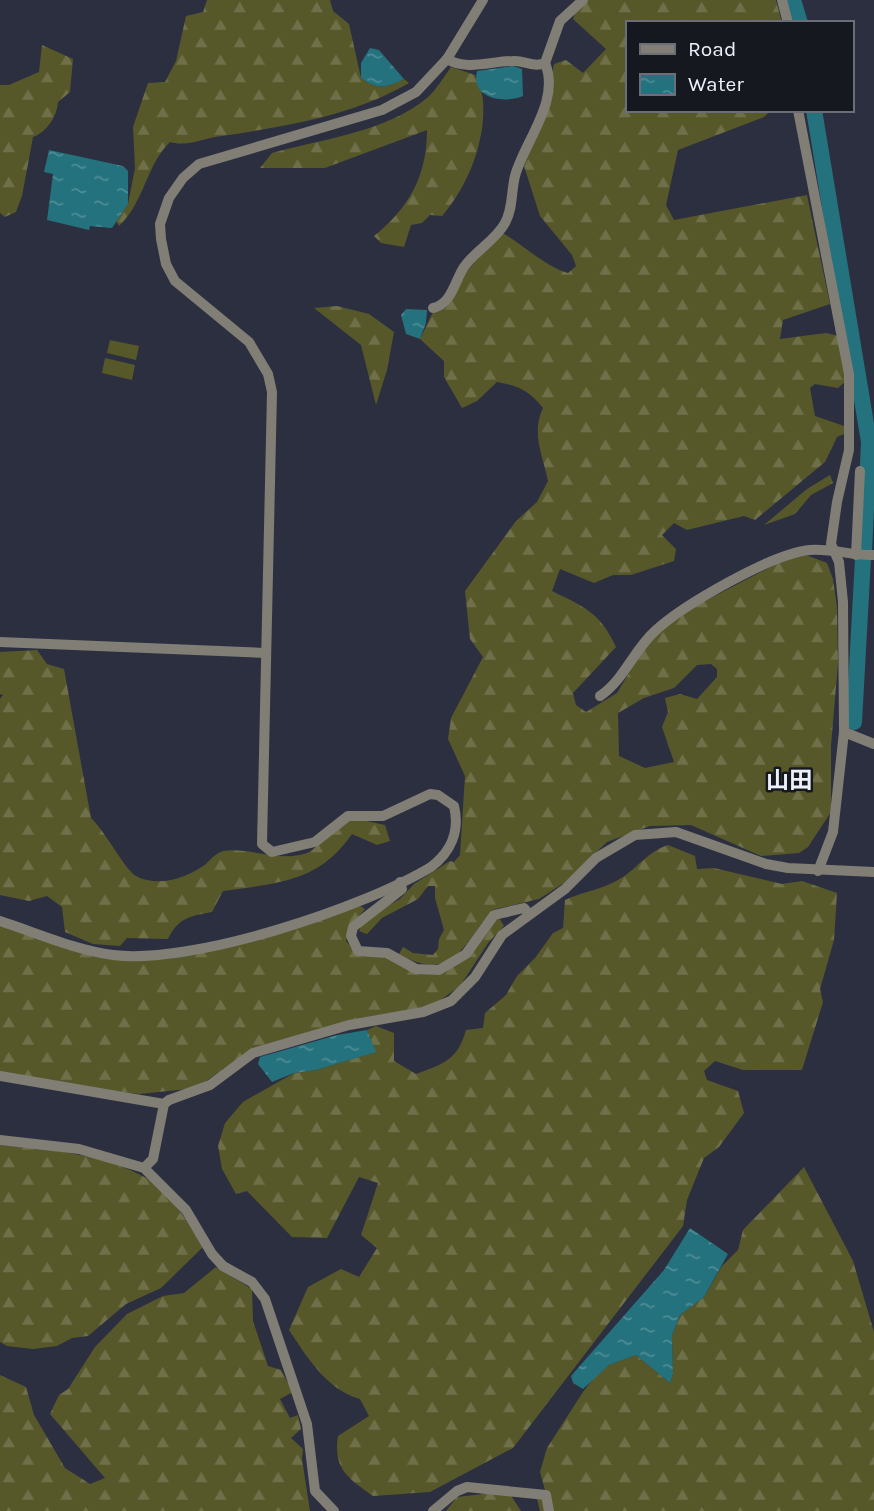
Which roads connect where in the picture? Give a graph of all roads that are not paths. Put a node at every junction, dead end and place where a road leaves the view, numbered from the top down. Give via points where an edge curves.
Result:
1 (483, 0) edge
2 (583, 0) edge
3 (782, 0) edge
4 (787, 21) edge
5 (447, 59) junction
6 (545, 63) junction
7 (798, 112) edge
8 (433, 308) dead end
9 (860, 471) dead end
10 (835, 553) junction
11 (864, 555) edge
12 (0, 642) edge
13 (266, 653) junction
14 (600, 696) dead end
15 (844, 732) junction
16 (874, 744) edge
17 (818, 871) junction
18 (874, 872) edge
19 (400, 882) junction
20 (529, 914) junction
21 (0, 922) edge
22 (0, 1076) edge
23 (164, 1104) junction
24 (0, 1140) edge
25 (144, 1168) junction
26 (334, 1511) edge
27 (433, 1511) edge
28 (549, 1511) edge

1 - 5 street
2 - 6 street via 559,21
3 - 4 street
5 - 6 street via 465,65 516,60 526,65
5 - 13 street via 416,92 382,110 199,164 175,188 163,213 164,254 175,281 249,342 268,374 272,392
6 - 8 street via 544,105 515,174 503,227 463,268 453,292
7 - 10 street via 849,374 849,450 831,544
9 - 11 street
10 - 11 street
10 - 14 street via 795,553 728,581 653,633 616,685
10 - 15 street via 843,602
12 - 13 street
13 - 19 street via 262,844 272,852 286,851 315,842 348,816 383,816 424,796 438,795 454,806 454,839 440,860
15 - 16 street
15 - 17 street via 833,832
17 - 18 street
17 - 20 street via 766,864 704,840 653,831 617,843
19 - 20 street via 401,889 353,927 351,936 358,951 387,953 416,968 439,970 466,954 494,915 524,908
19 - 21 street via 362,901 213,948 173,953 116,956
20 - 23 street via 502,935 475,977 451,1001 423,1012 349,1025 253,1053 210,1084
22 - 23 street
23 - 25 street via 153,1159
24 - 25 street via 79,1149
25 - 26 street via 186,1210 223,1266 252,1282 265,1299 307,1424 315,1491
27 - 28 street via 457,1491 485,1487 546,1495

